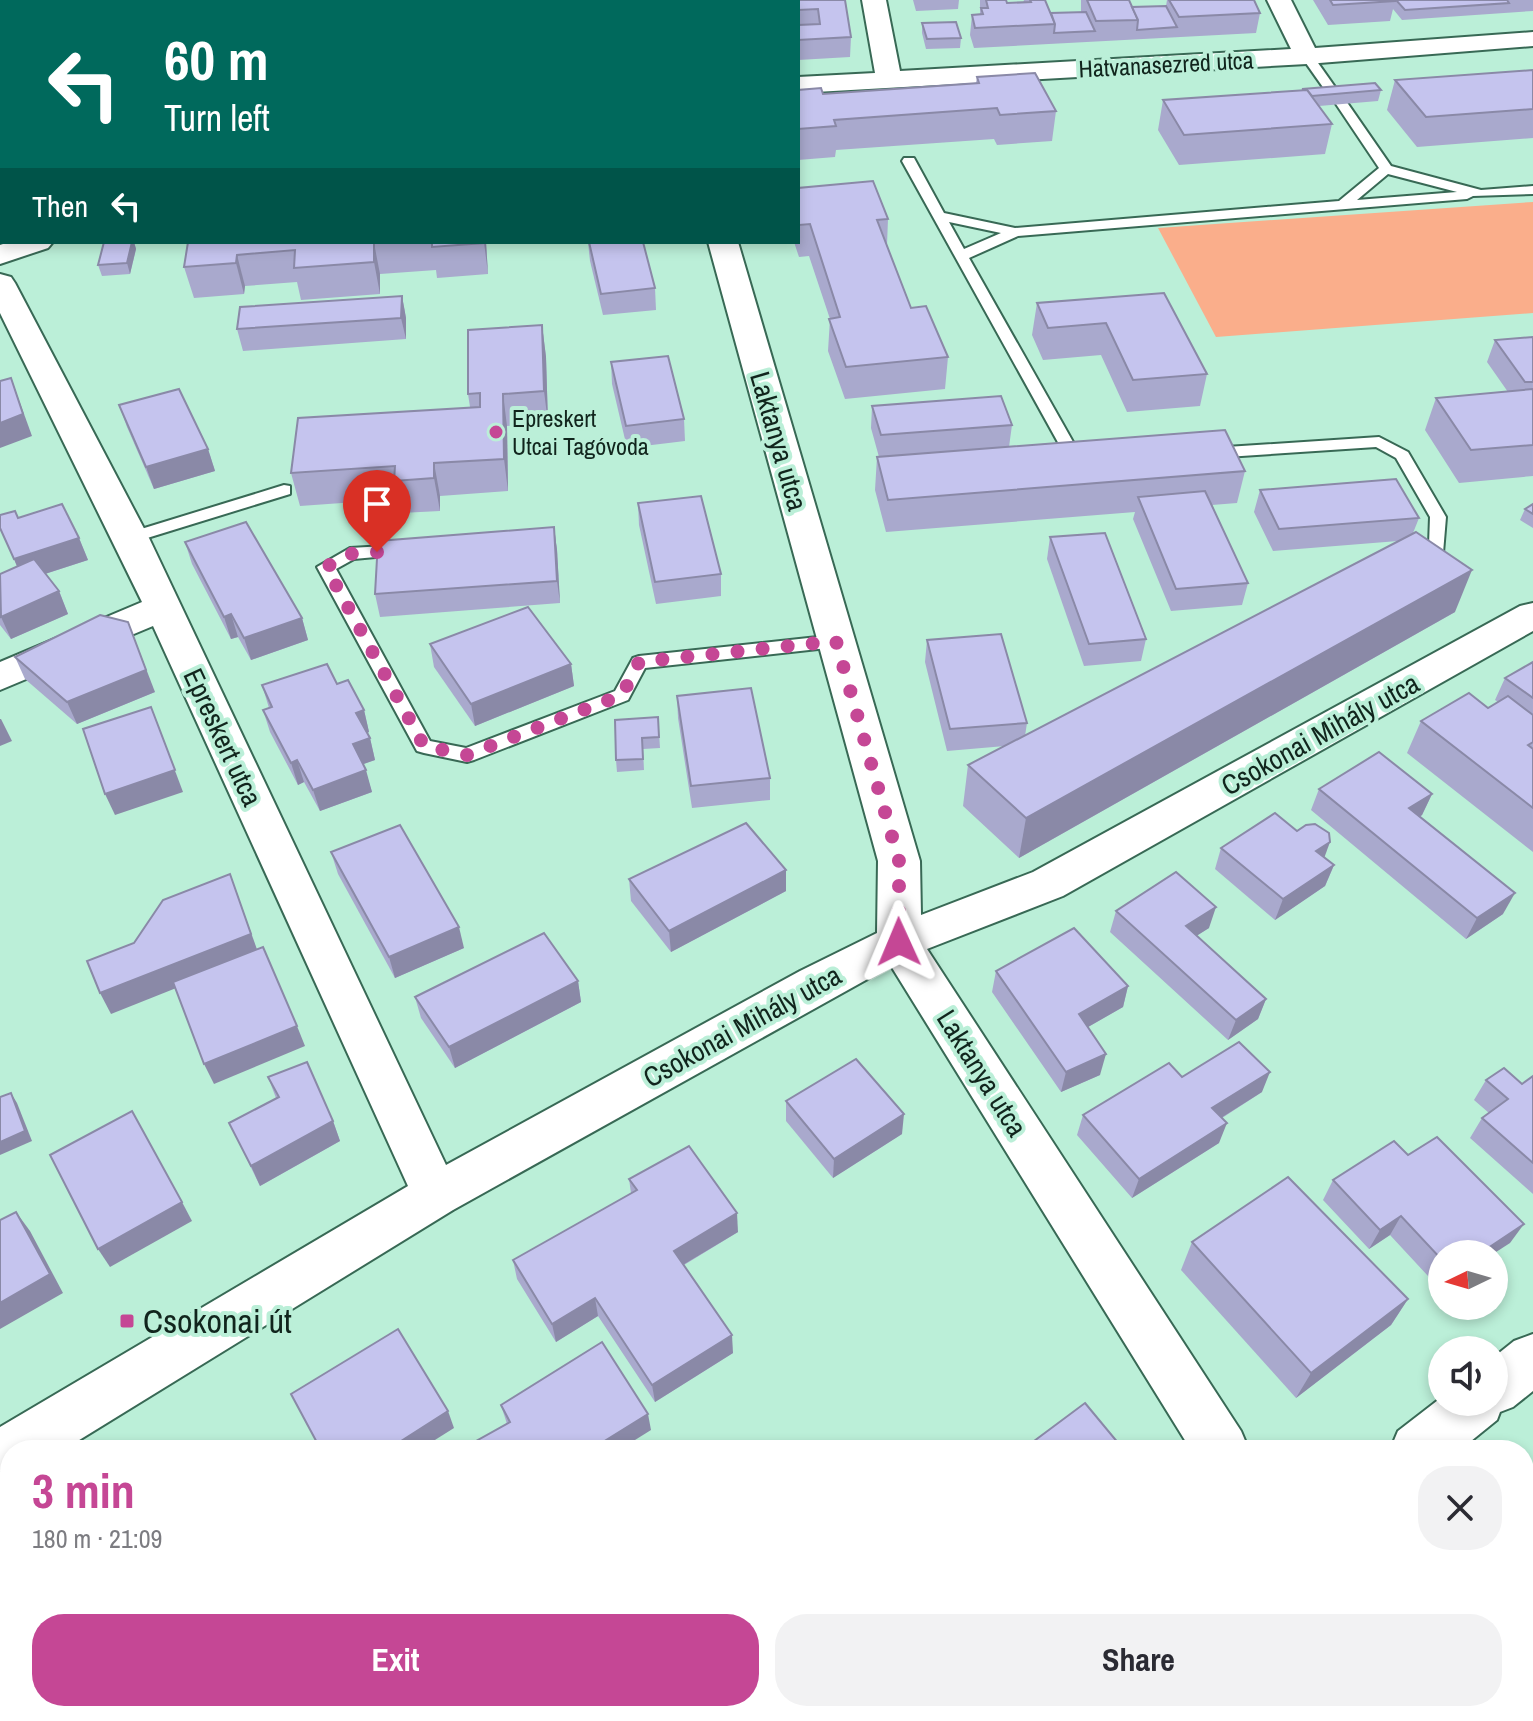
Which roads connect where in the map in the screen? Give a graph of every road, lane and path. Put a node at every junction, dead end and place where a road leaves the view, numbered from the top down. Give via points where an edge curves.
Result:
1 (874, 0) edge
2 (1279, 0) edge
3 (1533, 39) edge
4 (1307, 56) junction
5 (889, 81) junction
6 (800, 85) edge
7 (909, 161) dead end
8 (1386, 169) junction
9 (1533, 190) edge
10 (1481, 194) junction
11 (1343, 205) junction
12 (939, 216) junction
13 (1015, 232) junction
14 (32, 244) edge
15 (724, 244) edge
16 (0, 255) edge
17 (961, 256) junction
18 (0, 283) edge
19 (1193, 454) edge
20 (1101, 459) edge
21 (284, 490) dead end
22 (131, 538) junction
23 (424, 548) edge
24 (1396, 557) edge
25 (163, 607) junction
26 (1533, 615) edge
27 (836, 641) junction
28 (0, 677) edge
29 (899, 942) junction
30 (436, 1195) junction
31 (1533, 1359) edge
32 (1508, 1378) edge
33 (1460, 1416) edge
34 (29, 1440) edge
35 (1216, 1440) edge
36 (1430, 1440) edge

1 - 5 street
2 - 4 street
3 - 4 street, Hatvanasezred utca
4 - 5 street, Hatvanasezred utca
4 - 8 lane
5 - 6 street, Hatvanasezred utca
7 - 12 lane
8 - 10 lane
8 - 11 lane
9 - 10 lane
10 - 11 lane
11 - 13 lane
12 - 13 lane
12 - 17 lane
13 - 17 lane
14 - 16 street
15 - 27 street, Laktanya utca
17 - 20 lane via 1071,452
18 - 22 street, Epreskert utca
19 - 24 lane via 1379,442 1402,455 1438,517 1437,549
21 - 22 lane
22 - 25 street, Epreskert utca
23 - 27 lane via 350,554 326,567 424,746 467,755 608,701 622,695 639,662
25 - 28 street
25 - 30 street, Epreskert utca
26 - 29 street, Csokonai Mihály utca via 1048,884
27 - 29 street, Laktanya utca via 899,861
29 - 30 street, Csokonai Mihály utca
29 - 35 street, Laktanya utca
30 - 34 street, Csokonai Mihály utca
31 - 32 street
33 - 36 street

